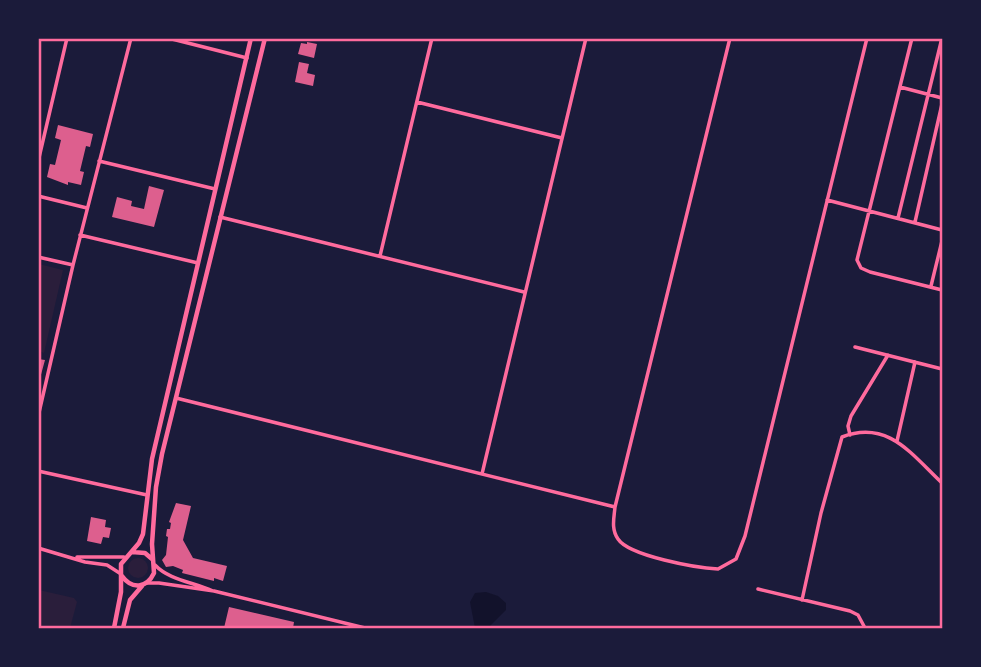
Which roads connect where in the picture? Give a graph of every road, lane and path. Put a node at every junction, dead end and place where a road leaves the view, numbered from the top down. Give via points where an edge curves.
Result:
1 (67, 38) edge
2 (131, 38) edge
3 (168, 38) edge
4 (251, 38) edge
5 (265, 38) edge
6 (432, 38) edge
7 (586, 38) edge
8 (730, 38) edge
9 (867, 38) edge
10 (912, 38) edge
11 (942, 38) edge
12 (247, 58) junction
13 (900, 88) junction
14 (929, 95) junction
15 (943, 98) edge
16 (417, 102) junction
17 (943, 104) edge
18 (562, 138) junction
19 (99, 161) junction
20 (38, 162) edge
21 (217, 190) junction
22 (38, 196) edge
23 (827, 200) junction
24 (87, 208) junction
25 (868, 211) junction
26 (220, 217) junction
27 (898, 218) junction
28 (915, 222) junction
29 (943, 229) edge
30 (80, 235) junction
31 (943, 241) edge
32 (380, 256) junction
33 (38, 257) edge
34 (199, 263) junction
35 (73, 265) junction
36 (931, 287) junction
37 (943, 290) edge
38 (525, 292) junction
39 (855, 347) dead end
40 (888, 355) junction
41 (915, 362) junction
42 (942, 369) edge
43 (176, 398) junction
44 (38, 417) edge
45 (850, 435) junction
46 (897, 441) junction
47 (38, 471) edge
48 (482, 474) junction
49 (943, 483) edge
50 (147, 495) junction
51 (615, 507) junction
52 (38, 548) edge
53 (126, 556) junction
54 (76, 557) junction
55 (154, 564) junction
56 (121, 575) junction
57 (145, 584) junction
58 (758, 589) dead end
59 (214, 592) junction
60 (802, 600) junction
61 (114, 628) edge
62 (123, 628) edge
63 (365, 628) edge
64 (865, 628) edge

1 - 20 street
2 - 19 street
3 - 12 street
4 - 12 main road
5 - 26 main road
6 - 16 street
7 - 18 street
8 - 51 street
9 - 23 street
10 - 13 street
11 - 14 street
12 - 21 main road
13 - 14 street
13 - 25 street
14 - 15 street
14 - 27 street
16 - 18 street
16 - 32 street
17 - 28 street
18 - 38 street
19 - 21 street
19 - 24 street
21 - 34 main road
22 - 24 street
23 - 25 street
23 - 51 street via 739,555 718,569 636,552 617,537
24 - 30 street
25 - 27 street
25 - 36 street via 859,265
26 - 32 street
26 - 43 main road
27 - 28 street
28 - 29 street
30 - 34 street
30 - 35 street
31 - 36 street
32 - 38 street
33 - 35 street
34 - 50 main road
35 - 44 street
36 - 37 street
38 - 48 street
39 - 40 street
40 - 41 street
40 - 45 street via 851,416
41 - 42 street
41 - 46 street
43 - 48 street
43 - 55 main road via 157,480
45 - 46 street via 879,433
45 - 60 street via 840,442
46 - 49 street
47 - 50 street
48 - 51 street
50 - 53 main road via 142,537
52 - 54 street
53 - 54 street
53 - 55 main road via 145,553
53 - 56 main road
54 - 56 street via 107,565
55 - 57 main road via 153,577
55 - 59 street via 167,575
56 - 57 main road via 128,583
56 - 61 main road
57 - 59 street
57 - 62 main road via 132,596
58 - 60 street
59 - 63 street
60 - 64 street via 850,611

